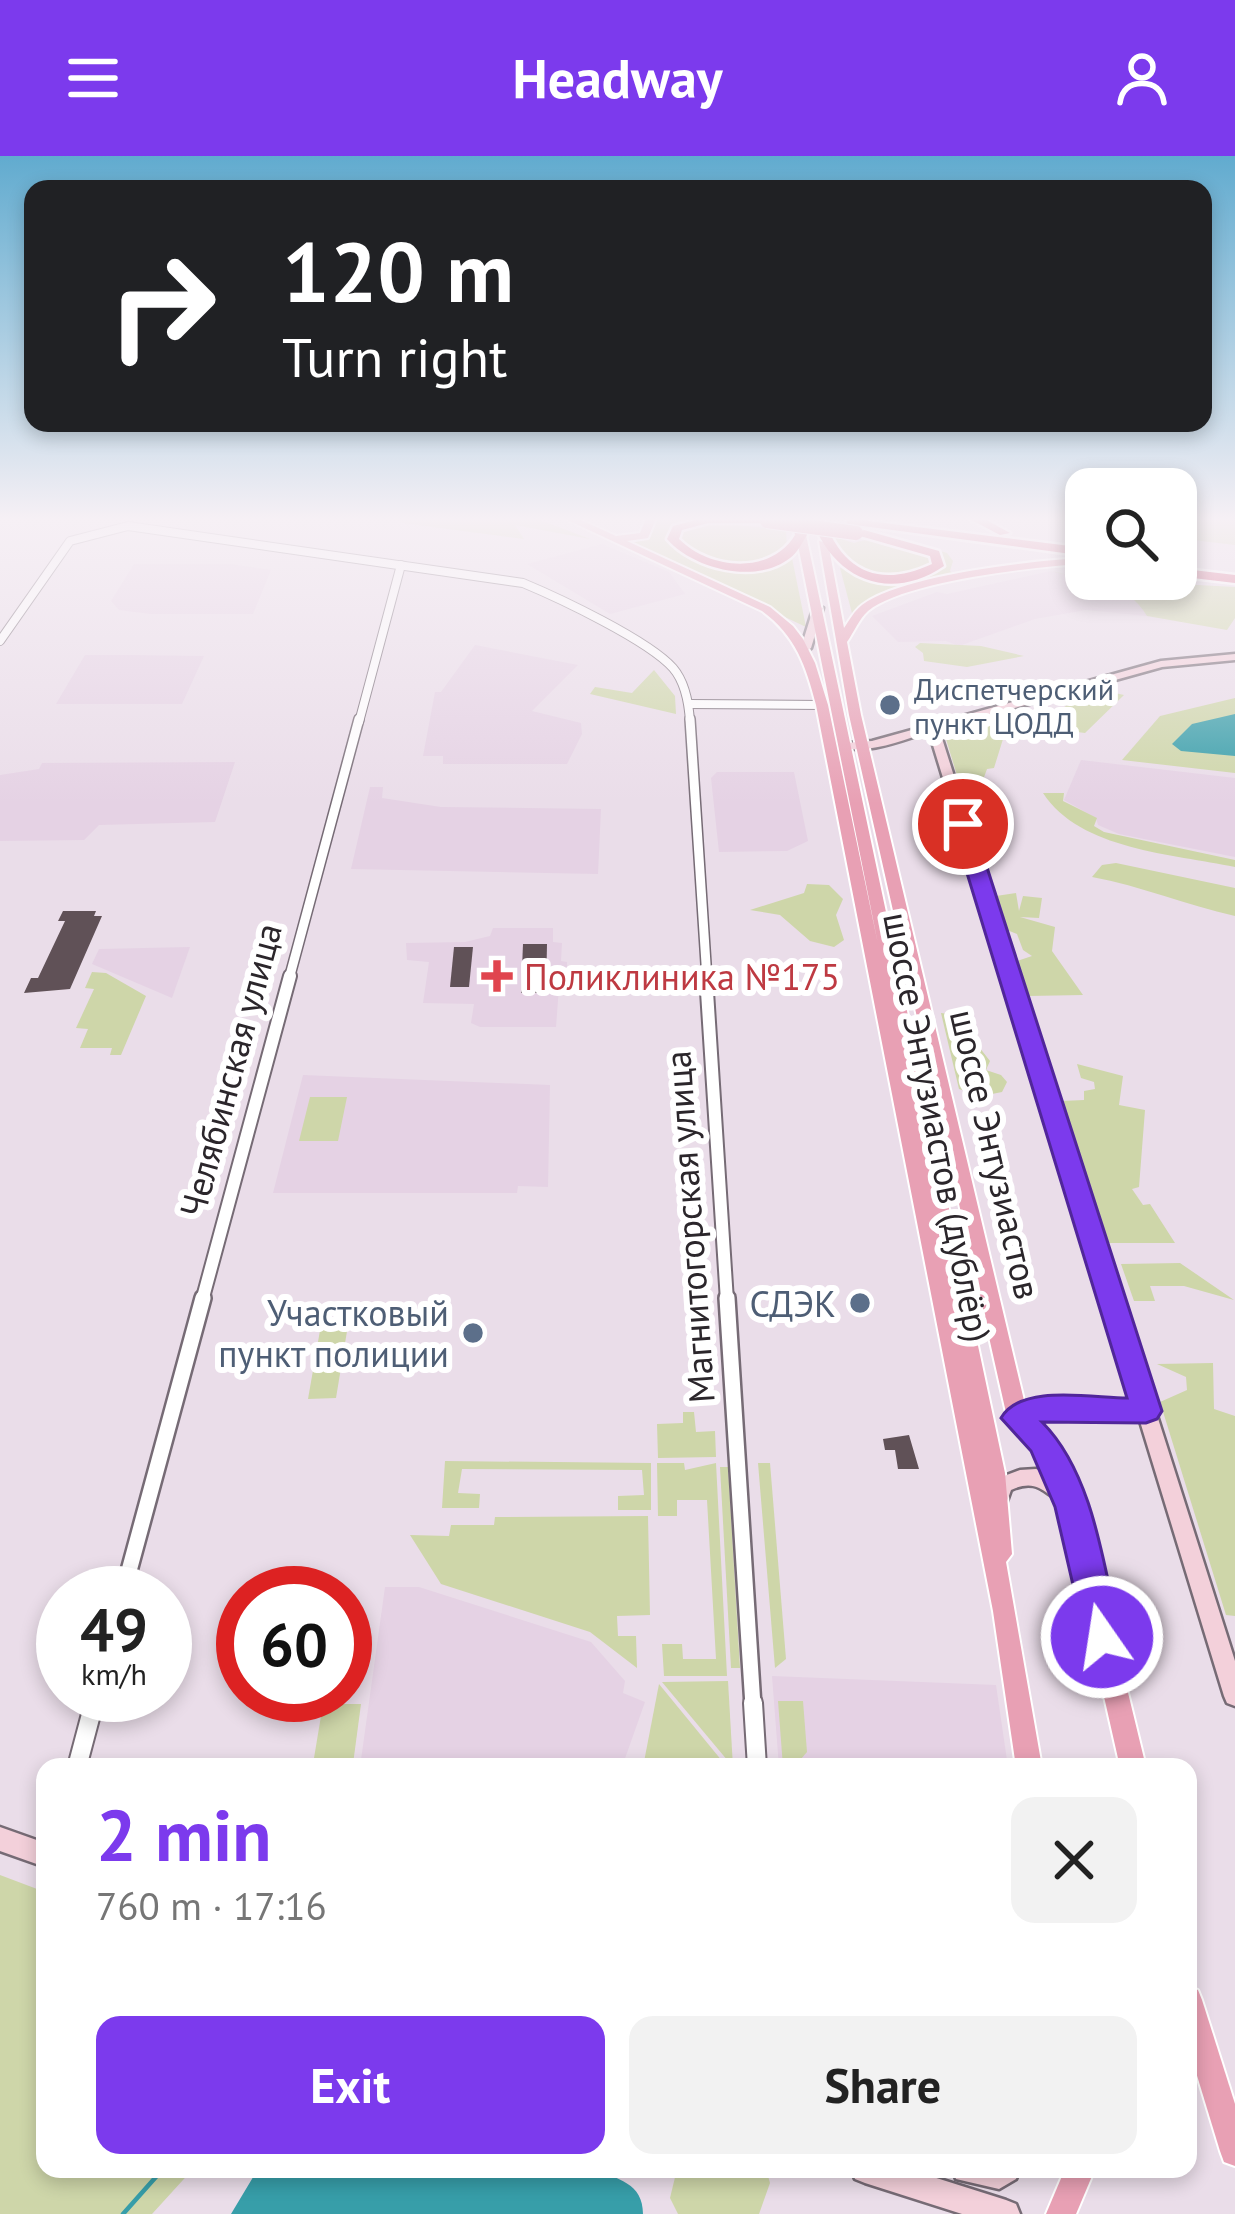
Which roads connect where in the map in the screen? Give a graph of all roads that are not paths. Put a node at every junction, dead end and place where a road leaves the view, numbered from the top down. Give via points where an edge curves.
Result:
1 (20, 612) edge
2 (388, 612) edge
3 (581, 612) edge
4 (771, 612) edge
5 (817, 612) edge
6 (819, 612) edge
7 (838, 612) edge
8 (861, 612) edge
9 (844, 639) junction
10 (0, 641) edge
11 (806, 648) junction
12 (1235, 657) edge
13 (689, 704) junction
14 (822, 705) junction
15 (933, 728) junction
16 (846, 746) junction
17 (863, 746) junction
18 (1019, 1410) junction
19 (1146, 1411) junction
20 (998, 1504) junction
21 (1072, 1507) junction
22 (129, 1566) edge
23 (1004, 1609) junction
24 (1235, 1696) edge
25 (89, 1722) edge
26 (79, 1758) edge
27 (756, 1758) edge
28 (1028, 1758) edge
29 (1131, 1758) edge
30 (0, 1839) edge
31 (36, 1852) edge
32 (1197, 2029) edge
33 (1235, 2151) edge
34 (894, 2178) edge
35 (1076, 2178) edge
36 (1006, 2214) edge
37 (1061, 2214) edge

1 - 10 street
2 - 22 street, Челябинская улица
3 - 13 street, Магнитогорская улица via 657,656 683,683
4 - 11 main road
5 - 11 main road
6 - 16 main road, шоссе Энтузиастов
7 - 9 main road, шоссе Энтузиастов
8 - 9 main road
9 - 17 main road, шоссе Энтузиастов
11 - 14 main road, шоссе Энтузиастов (дублёр)
12 - 15 main road via 1160,664
13 - 14 street
13 - 27 street, Магнитогорская улица
14 - 23 main road, шоссе Энтузиастов (дублёр)
15 - 17 main road
15 - 19 main road
16 - 17 main road
16 - 20 main road, шоссе Энтузиастов
17 - 18 main road, шоссе Энтузиастов
18 - 19 main road
18 - 21 main road, шоссе Энтузиастов
19 - 24 main road
20 - 21 main road via 1004,1485 1025,1476 1058,1486
20 - 23 main road, шоссе Энтузиастов
21 - 29 main road, шоссе Энтузиастов
23 - 28 main road, шоссе Энтузиастов
25 - 26 street
30 - 31 main road
32 - 33 main road
34 - 36 main road
35 - 37 main road

